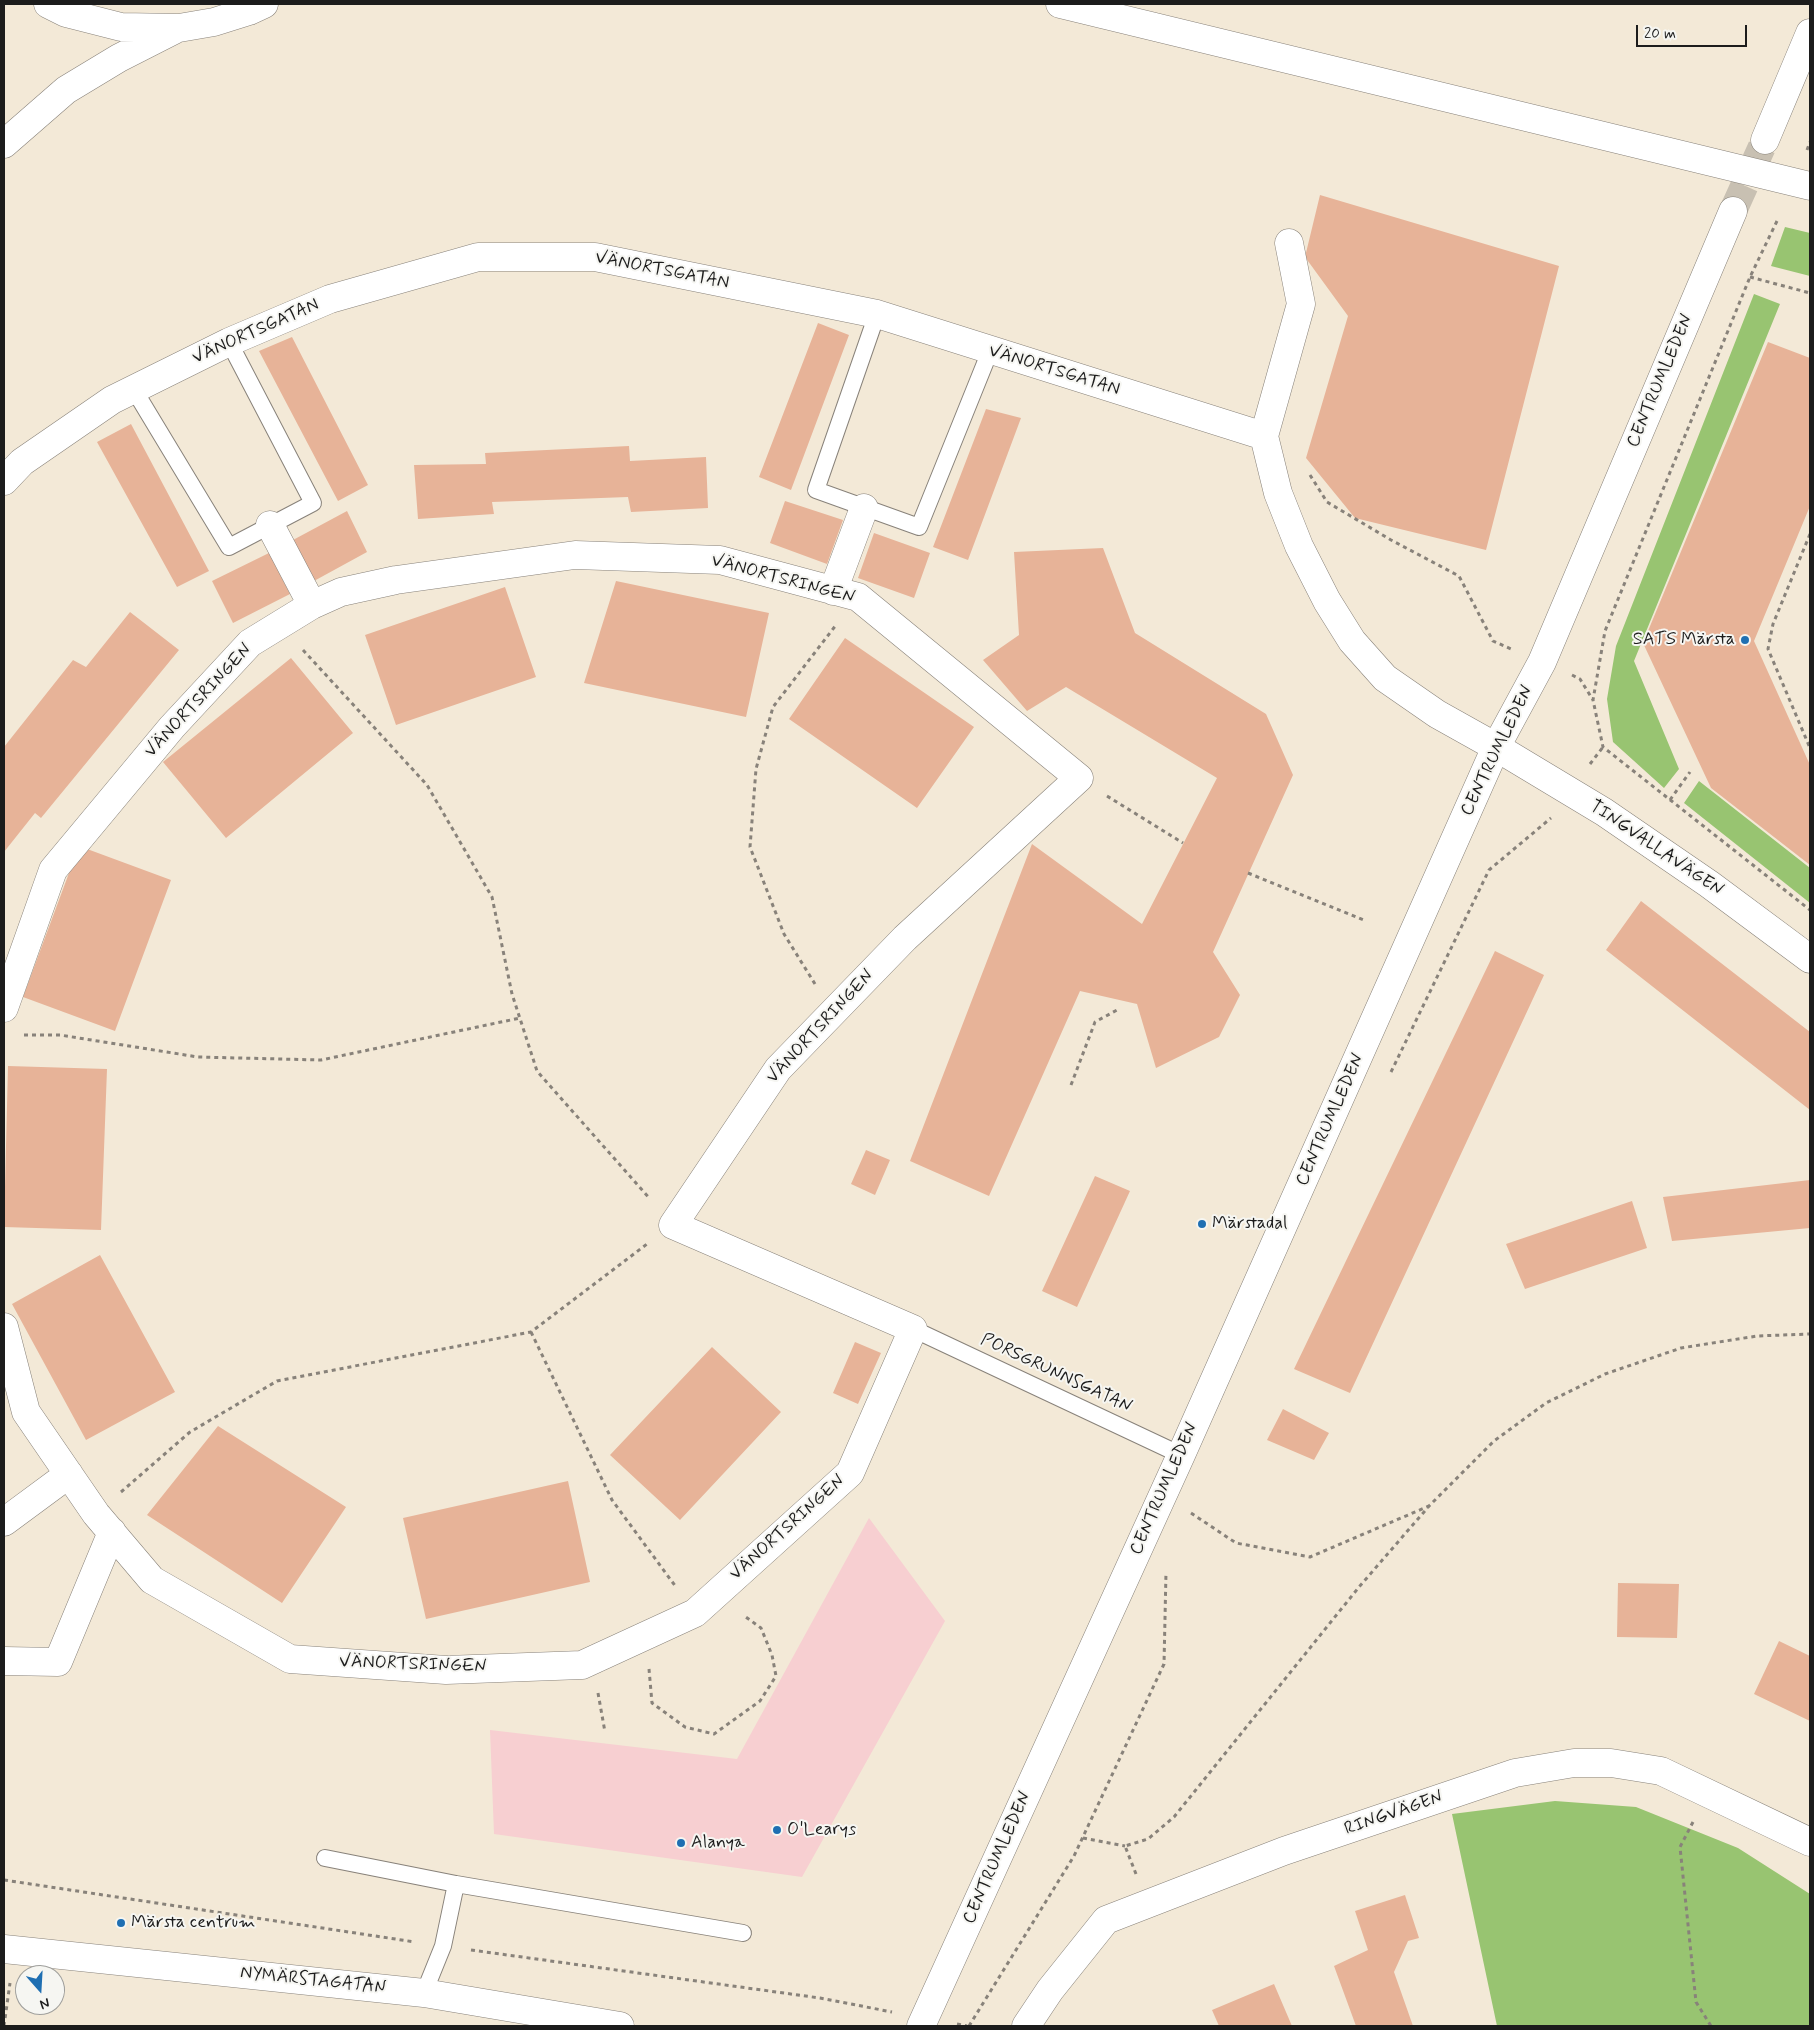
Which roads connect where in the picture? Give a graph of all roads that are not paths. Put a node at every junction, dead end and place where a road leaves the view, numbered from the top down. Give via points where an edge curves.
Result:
1 (48, 4) edge
2 (264, 4) edge
3 (1060, 4) edge
4 (179, 28) junction
5 (1810, 33) edge
6 (1765, 140) tunnel mouth
7 (4, 144) edge
8 (1810, 186) edge
9 (1733, 211) tunnel mouth
10 (1289, 243) dead end
11 (877, 314) junction
12 (229, 342) junction
13 (990, 351) junction
14 (133, 388) junction
15 (1264, 436) junction
16 (4, 481) edge
17 (864, 508) junction
18 (270, 525) junction
19 (845, 594) junction
20 (312, 605) junction
21 (1496, 747) junction
22 (1810, 959) edge
23 (4, 1008) edge
24 (4, 1328) edge
25 (913, 1329) junction
26 (9, 1368) edge
27 (1181, 1455) junction
28 (69, 1474) junction
29 (4, 1522) edge
30 (104, 1523) junction
31 (4, 1660) edge
32 (1810, 1842) edge
33 (325, 1858) dead end
34 (456, 1884) junction
35 (743, 1933) dead end
36 (9, 1950) edge
37 (424, 1993) junction
38 (923, 2022) edge
39 (620, 2026) edge
40 (1026, 2026) edge

1 - 4 street via 66,13 121,27
2 - 4 street via 214,22
3 - 8 street
4 - 7 street via 119,58 66,90
5 - 6 street
9 - 21 street, CENTRUMLEDEN via 1542,662
10 - 15 street via 1301,304
11 - 12 street, VÄNORTSGATAN via 595,257 478,257 330,299
11 - 13 street, VÄNORTSGATAN
11 - 17 lane via 816,490
12 - 14 street, VÄNORTSGATAN
12 - 18 lane via 313,503
13 - 15 street, VÄNORTSGATAN
13 - 17 lane via 919,527
14 - 16 street, VÄNORTSGATAN via 22,462
14 - 18 lane via 229,547
15 - 21 street, TINGVALLAVÄGEN via 1278,493 1299,546 1352,641 1385,678 1437,714
17 - 19 street
18 - 20 street
19 - 20 street, VÄNORTSRINGEN via 720,560 575,555 396,580 342,592
19 - 25 street, VÄNORTSRINGEN via 1079,778 905,938 778,1069 673,1225
20 - 23 street, VÄNORTSRINGEN via 250,643 172,727 53,870
21 - 22 street, TINGVALLAVÄGEN via 1604,812
21 - 27 street, CENTRUMLEDEN
24 - 26 street, VÄNORTSRINGEN
25 - 27 lane, PORSGRUNNSGATAN
25 - 30 street, VÄNORTSRINGEN via 850,1473 704,1605 582,1665 446,1670 290,1659 152,1580
26 - 28 street, VÄNORTSRINGEN via 26,1412
27 - 38 street, CENTRUMLEDEN
28 - 29 street
28 - 30 street, VÄNORTSRINGEN
30 - 31 street via 58,1662
32 - 40 street, RINGVÄGEN via 1662,1771 1611,1763 1515,1772 1284,1851 1106,1920 1050,1990
33 - 34 lane
34 - 35 lane
34 - 37 lane via 443,1946
36 - 37 street, NYMÄRSTAGATAN
37 - 39 street, NYMÄRSTAGATAN

